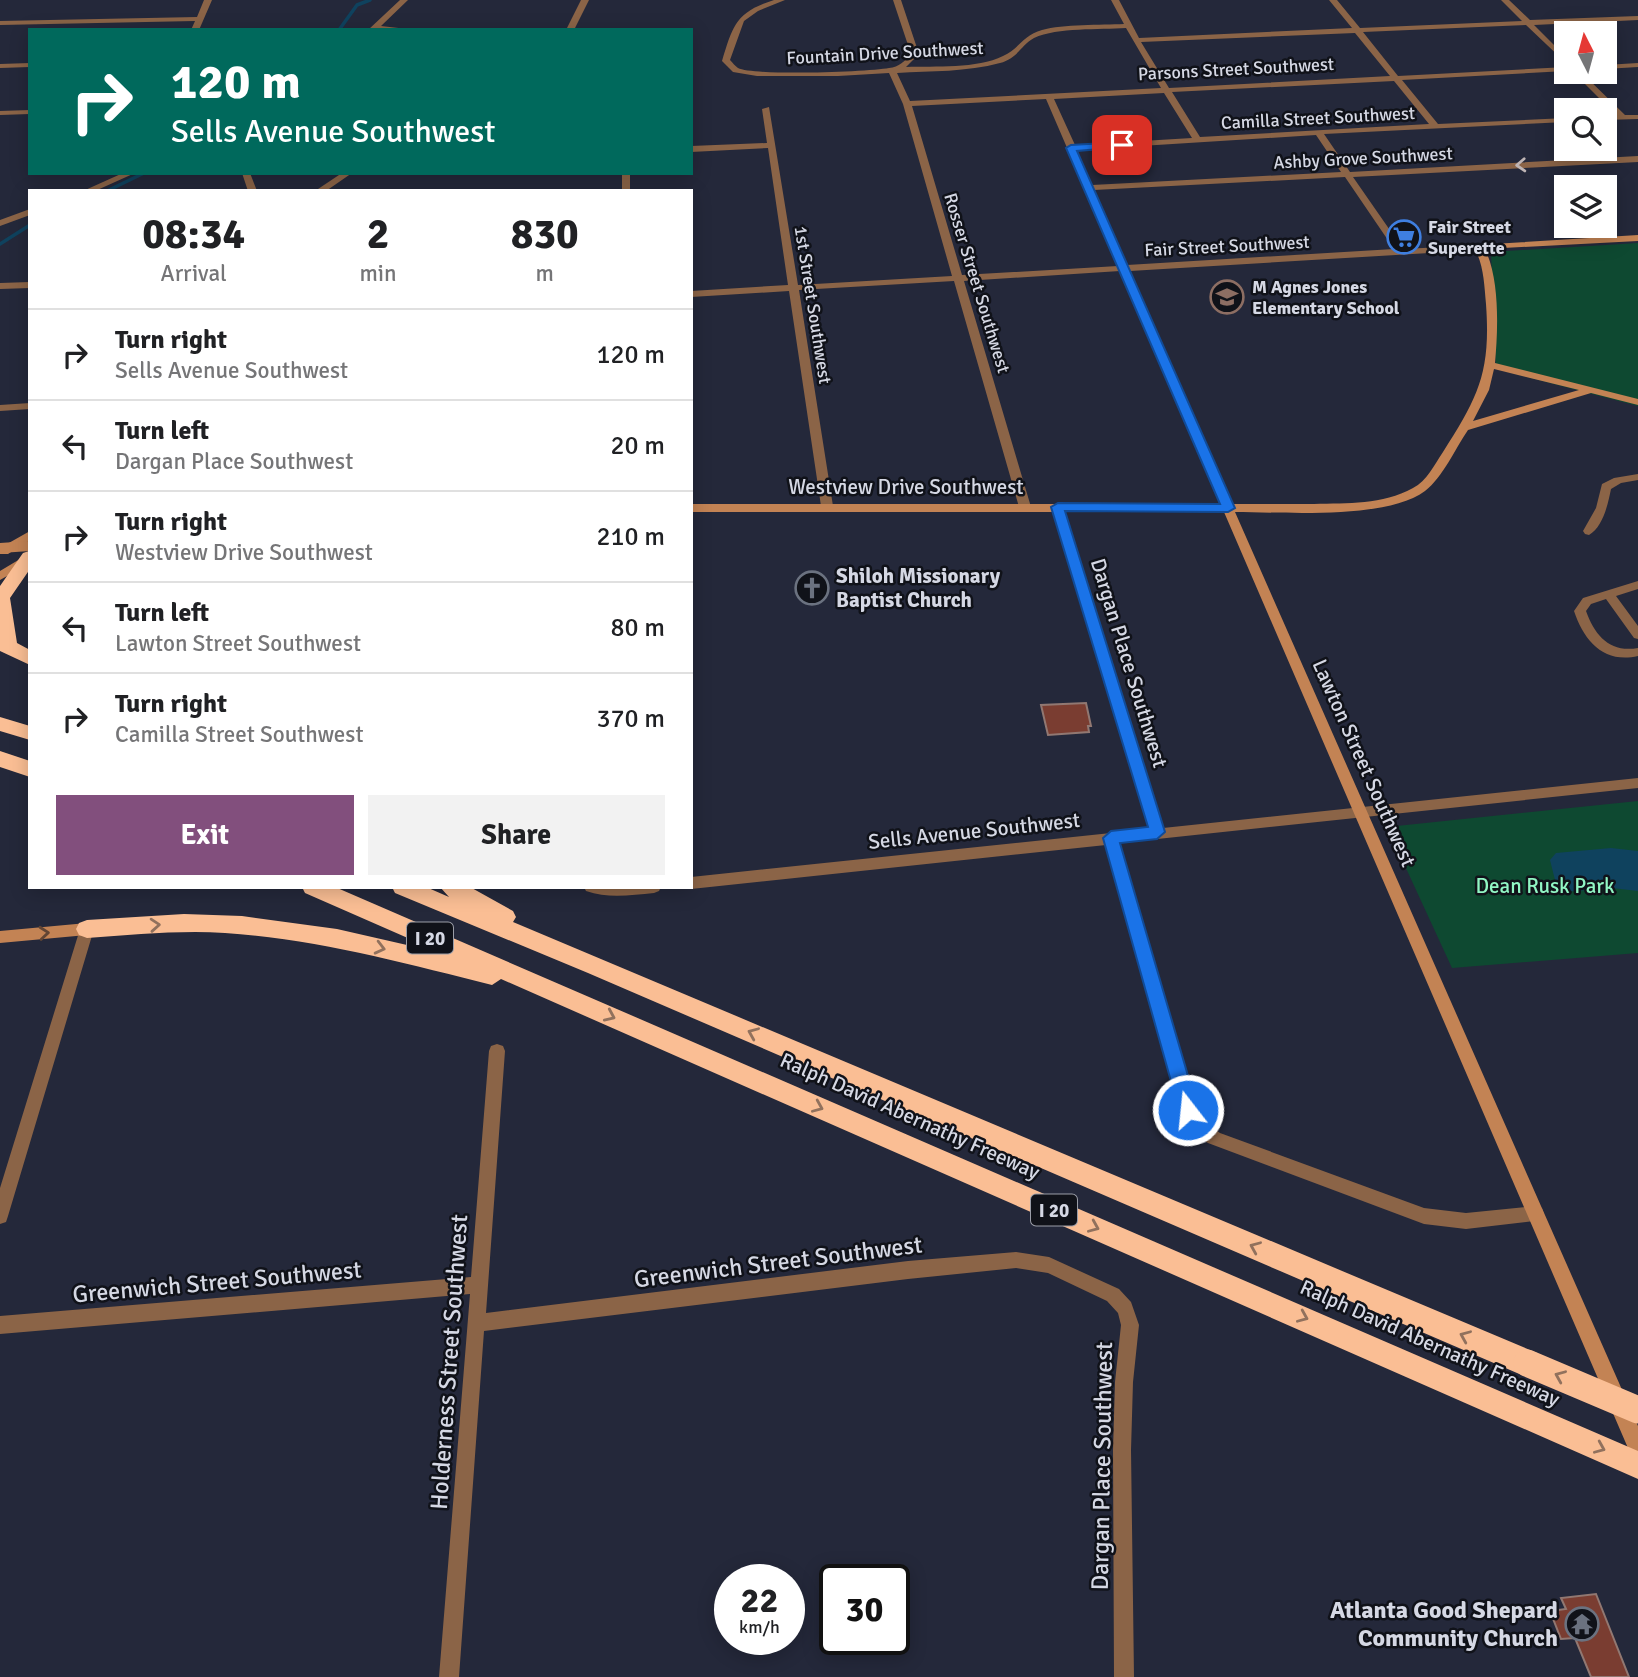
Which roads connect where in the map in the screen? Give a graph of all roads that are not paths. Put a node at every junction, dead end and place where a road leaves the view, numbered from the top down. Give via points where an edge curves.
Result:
1 (208, 0) edge
2 (404, 0) edge
3 (585, 0) edge
4 (781, 0) edge
5 (897, 0) edge
6 (1333, 0) edge
7 (1506, 0) edge
8 (1116, 2) edge
9 (1638, 18) edge
10 (199, 19) junction
11 (0, 23) edge
12 (1528, 23) junction
13 (1129, 26) junction
14 (196, 28) edge
15 (374, 28) edge
16 (571, 28) edge
17 (1357, 30) junction
18 (1136, 40) junction
19 (1554, 49) edge
20 (915, 54) junction
21 (28, 65) edge
22 (1638, 65) edge
23 (0, 66) edge
24 (1617, 66) edge
25 (951, 67) junction
26 (1554, 69) edge
27 (892, 71) junction
28 (1394, 76) junction
29 (1589, 84) edge
30 (1166, 88) junction
31 (1049, 96) junction
32 (907, 104) junction
33 (766, 109) dead end
34 (0, 113) edge
35 (28, 113) edge
36 (1617, 117) edge
37 (1622, 117) junction
38 (1638, 117) edge
39 (1554, 121) edge
40 (1436, 127) junction
41 (1318, 132) junction
42 (1198, 141) junction
43 (772, 145) junction
44 (1071, 148) junction
45 (693, 149) edge
46 (1638, 159) edge
47 (126, 175) edge
48 (345, 175) edge
49 (1348, 175) junction
50 (1089, 188) junction
51 (92, 189) edge
52 (322, 189) edge
53 (28, 213) edge
54 (0, 223) edge
55 (1638, 238) edge
56 (1479, 247) junction
57 (1401, 252) junction
58 (1124, 268) junction
59 (959, 278) junction
60 (28, 285) edge
61 (0, 286) edge
62 (795, 288) junction
63 (693, 294) edge
64 (1490, 365) junction
65 (1590, 390) junction
66 (1638, 402) edge
67 (28, 406) edge
68 (0, 408) edge
69 (1462, 428) junction
70 (1638, 477) edge
71 (827, 506) junction
72 (1026, 507) junction
73 (1058, 507) junction
74 (693, 508) edge
75 (1228, 508) junction
76 (1589, 531) dead end
77 (28, 536) edge
78 (28, 547) edge
79 (0, 551) edge
80 (28, 558) edge
81 (28, 560) edge
82 (0, 576) edge
83 (1638, 585) edge
84 (1608, 594) junction
85 (1638, 635) edge
86 (4, 645) edge
87 (1638, 652) edge
88 (28, 657) edge
89 (0, 723) edge
90 (28, 732) edge
91 (0, 759) edge
92 (28, 768) edge
93 (1638, 783) edge
94 (1361, 811) junction
95 (1157, 832) junction
96 (1111, 838) junction
97 (693, 883) edge
98 (318, 889) edge
99 (408, 889) edge
100 (455, 889) edge
101 (604, 889) edge
102 (635, 889) edge
103 (87, 929) junction
104 (0, 937) edge
105 (596, 966) junction
106 (547, 989) junction
107 (497, 1051) dead end
108 (1536, 1214) junction
109 (0, 1216) edge
110 (1083, 1281) joint
111 (479, 1285) junction
112 (476, 1323) junction
113 (0, 1325) edge
114 (1638, 1410) edge
115 (1638, 1447) edge
116 (1638, 1465) edge
117 (449, 1677) edge
118 (1124, 1677) edge

1 - 10 street
2 - 15 street
3 - 16 street
4 - 27 street, Fountain Drive Southwest via 746,13 738,21 726,61 730,66 757,74
5 - 20 street
6 - 17 street
7 - 12 street
8 - 13 street
9 - 12 street
10 - 11 street
10 - 14 street
12 - 17 street
12 - 19 street
13 - 18 street
13 - 25 street, Fountain Drive Southwest via 1046,31 1028,38 1002,60
17 - 18 street
17 - 28 street
18 - 30 street
20 - 25 street via 929,63
20 - 27 street
21 - 23 street
22 - 24 street
25 - 27 street, Fountain Drive Southwest
26 - 28 street, Parsons Street Southwest
27 - 32 street, Rosser Street Southwest
28 - 30 street, Parsons Street Southwest
28 - 40 street
29 - 37 street
30 - 31 street, Parsons Street Southwest
30 - 42 street
31 - 32 street, Parsons Street Southwest
31 - 44 street, Lawton Street Southwest
32 - 59 street, Rosser Street Southwest
33 - 43 street, 1st Street Southwest
34 - 35 street
36 - 37 street
37 - 38 street
39 - 40 street, Camilla Street Southwest
40 - 41 street, Camilla Street Southwest
41 - 42 street, Camilla Street Southwest
41 - 49 street
42 - 44 street, Camilla Street Southwest
43 - 45 street
43 - 62 street, 1st Street Southwest
44 - 50 street, Lawton Street Southwest
46 -> 49 street, Ashby Grove Southwest
47 - 51 street
48 - 52 street
49 - 50 street, Ashby Grove Southwest
49 - 57 street
50 - 58 street, Lawton Street Southwest
53 - 54 street
55 - 56 street, Fair Street Southwest
56 - 57 street, Fair Street Southwest
56 - 64 street, Westview Drive Southwest via 1487,263 1493,333
57 - 58 street, Fair Street Southwest
58 - 59 street, Fair Street Southwest
58 - 75 street, Lawton Street Southwest
59 - 62 street, Fair Street Southwest
59 - 72 street, Rosser Street Southwest
60 - 61 street
62 - 63 street, Fair Street Southwest
62 - 71 street, 1st Street Southwest
64 - 65 street
64 - 69 street, Westview Drive Southwest via 1484,390
65 - 66 street
65 - 69 street
67 - 68 street
69 - 75 street, Westview Drive Southwest via 1430,480 1405,498 1365,506
70 - 76 street via 1605,487 1602,508
71 - 72 street, Westview Drive Southwest
71 - 74 street, Westview Drive Southwest
72 - 73 street, Westview Drive Southwest
73 - 75 street, Westview Drive Southwest
73 - 95 street, Dargan Place Southwest
75 - 94 street, Lawton Street Southwest
77 - 79 street
78 - 79 street, bridge
80 - 82 street
81 - 86 highway via 1,598
83 - 84 street
84 - 85 street
84 - 87 street via 1583,605 1583,621 1605,650
86 - 88 highway
89 - 90 highway
91 - 92 highway
93 - 94 street, Sells Avenue Southwest
94 - 95 street, Sells Avenue Southwest
94 - 108 street, Lawton Street Southwest
95 - 96 street, Sells Avenue Southwest
96 - 97 street, Sells Avenue Southwest
96 - 108 street via 1188,1110 1199,1127 1214,1138 1424,1216 1466,1221
98 - 106 highway, Ralph David Abernathy Freeway / I 20
99 - 105 highway, Ralph David Abernathy Freeway / I 20
100 - 105 highway
101 - 102 street
104 -> 103 street
103 -> 106 highway via 191,923 286,930
103 - 109 street
114 -> 105 highway, Ralph David Abernathy Freeway / I 20, bridge
106 -> 116 highway, Ralph David Abernathy Freeway / I 20
107 - 111 street, Holderness Street Southwest
108 - 115 street, Lawton Street Southwest
110 - 112 street, Greenwich Street Southwest via 1049,1265 1016,1260
110 - 118 street, Dargan Place Southwest via 1113,1295 1125,1308 1130,1325 1122,1436
111 - 112 street, Holderness Street Southwest
111 - 113 street, Greenwich Street Southwest
112 - 117 street, Holderness Street Southwest

